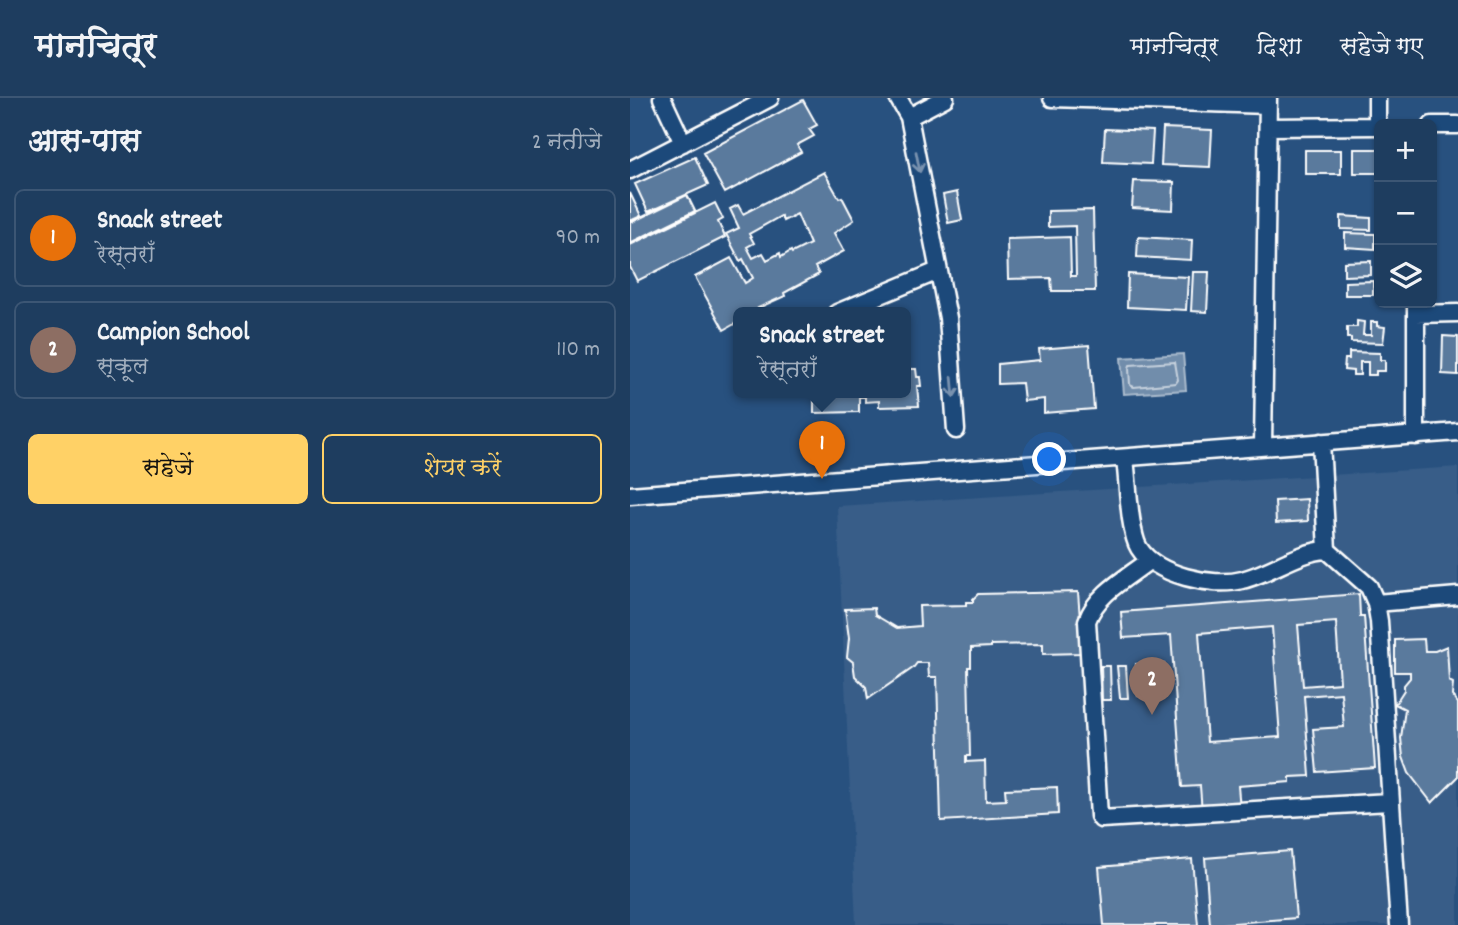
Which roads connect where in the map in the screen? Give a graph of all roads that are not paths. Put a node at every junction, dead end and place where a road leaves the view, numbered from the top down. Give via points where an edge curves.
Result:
1 (662, 98) edge
2 (770, 98) edge
3 (898, 98) edge
4 (945, 98) edge
5 (1052, 98) edge
6 (1377, 98) edge
7 (1268, 102) edge
8 (909, 117) junction
9 (1378, 119) edge
10 (1437, 125) edge
11 (1458, 125) edge
12 (1374, 126) edge
13 (1268, 127) junction
14 (684, 143) junction
15 (630, 170) edge
16 (938, 271) junction
17 (851, 307) edge
18 (1416, 308) edge
19 (1458, 313) edge
20 (956, 430) dead end
21 (1458, 432) edge
22 (1416, 436) junction
23 (1321, 442) junction
24 (1263, 446) junction
25 (1125, 459) junction
26 (630, 495) edge
27 (1327, 551) junction
28 (1150, 560) junction
29 (1458, 596) edge
30 (1376, 603) junction
31 (1389, 802) junction
32 (1399, 925) edge

1 - 14 street
2 - 14 street
3 - 8 street
4 - 8 street
5 - 7 street
6 - 9 street
7 - 13 street
8 -> 16 street
10 - 11 street
12 - 13 street
13 - 24 street
14 - 15 street
16 - 17 street
16 -> 20 street via 948,318
18 - 19 street
18 - 22 street
21 - 22 street
22 - 23 street
23 - 24 street
23 - 27 street
24 - 25 street
25 - 26 street
25 - 28 street via 1134,533
27 - 28 street via 1313,551 1243,580 1221,583 1192,579
27 - 30 street via 1369,587
28 - 31 street via 1100,598 1087,621 1101,819
29 - 30 street
30 - 31 street
31 - 32 street

